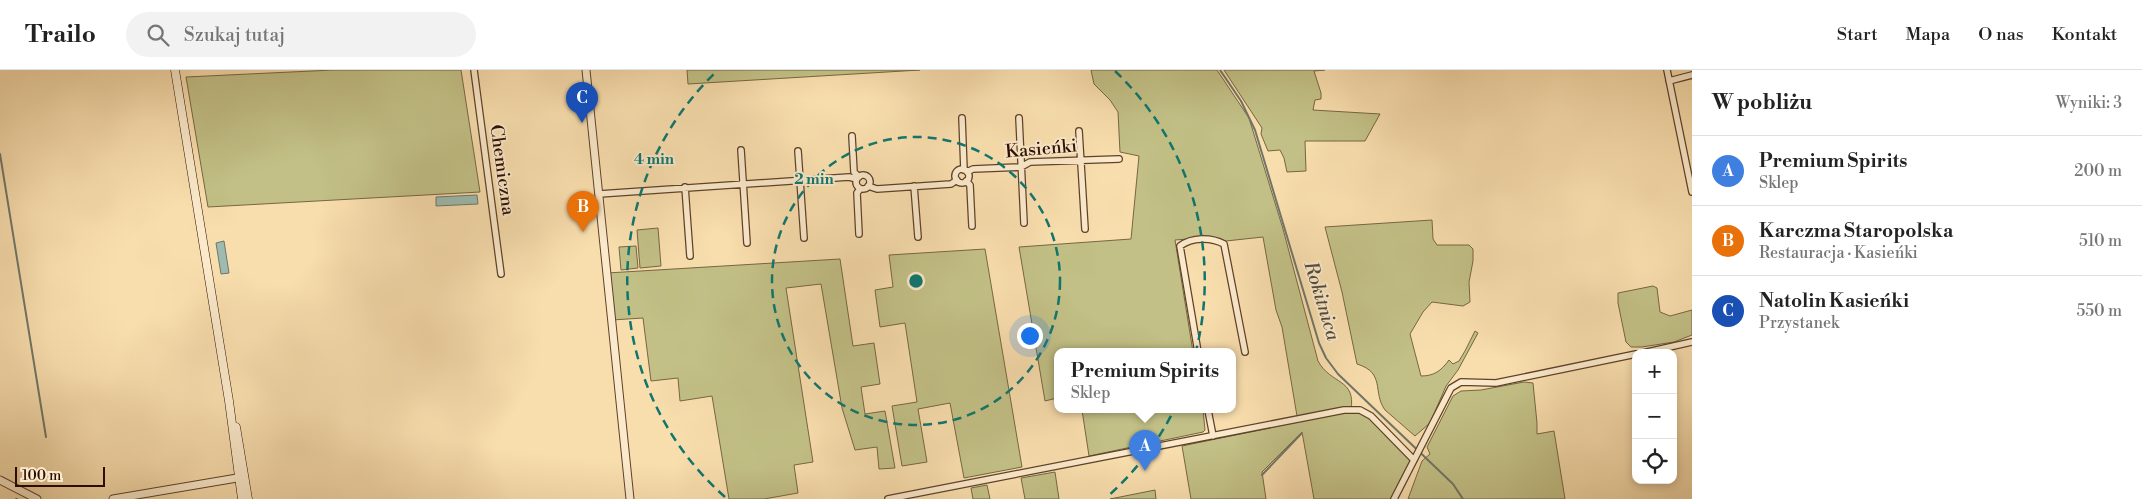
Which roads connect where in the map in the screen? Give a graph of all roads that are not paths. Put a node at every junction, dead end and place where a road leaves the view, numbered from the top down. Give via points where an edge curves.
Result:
1 (175, 70) edge
2 (474, 70) edge
3 (586, 70) edge
4 (1667, 70) edge
5 (1692, 75) edge
6 (1669, 81) junction
7 (962, 118) dead end
8 (1019, 118) dead end
9 (1079, 131) dead end
10 (852, 136) dead end
11 (741, 150) dead end
12 (798, 151) dead end
13 (1119, 159) dead end
14 (1080, 161) junction
15 (1021, 167) junction
16 (965, 171) junction
17 (858, 178) junction
18 (800, 180) junction
19 (957, 180) junction
20 (966, 181) junction
21 (743, 184) junction
22 (868, 186) junction
23 (914, 186) junction
24 (685, 187) junction
25 (860, 189) junction
26 (1692, 192) edge
27 (599, 194) junction
28 (1024, 223) dead end
29 (972, 226) dead end
30 (1085, 229) dead end
31 (859, 234) dead end
32 (918, 237) dead end
33 (804, 238) dead end
34 (747, 243) dead end
35 (690, 256) dead end
36 (500, 274) dead end
37 (1692, 342) edge
38 (1197, 348) edge
39 (1661, 349) edge
40 (1245, 352) dead end
41 (1632, 355) edge
42 (1209, 413) edge
43 (1213, 436) junction
44 (1415, 457) junction
45 (241, 477) junction
46 (0, 480) edge
47 (37, 499) edge
48 (113, 499) edge
49 (242, 499) edge
50 (248, 499) edge
51 (630, 499) edge
52 (888, 499) edge
53 (1394, 499) edge

1 - 45 main road
2 - 36 street, Chemiczna
3 - 27 street
4 - 6 street
5 - 6 street
6 - 26 street
7 - 16 street
8 - 15 street
9 - 14 street
10 - 17 street via 854,172
11 - 21 street
12 - 18 street
13 - 14 street, Kasieńki
14 - 15 street, Kasieńki via 1030,162
14 - 30 street
15 - 16 street, Kasieńki
15 - 28 street
16 - 19 street via 956,173
16 - 20 street
17 - 18 street
17 - 22 street via 868,178
17 - 25 street via 856,184
18 - 21 street
18 - 33 street
19 - 20 street
19 - 23 street via 951,184
20 - 29 street via 970,186
21 - 24 street
21 - 34 street
22 - 23 street
22 - 25 street
23 - 32 street
24 - 27 street
24 - 35 street
25 - 31 street via 857,193
27 - 51 street
37 - 39 street
38 - 40 street via 1180,246 1186,242 1215,239 1224,244
41 - 44 street via 1496,383 1456,384
42 - 43 street
43 - 44 street via 1344,410 1360,410 1371,416
43 - 52 street
44 - 53 street
45 - 48 street
45 - 49 main road
45 - 50 main road
46 - 47 street

